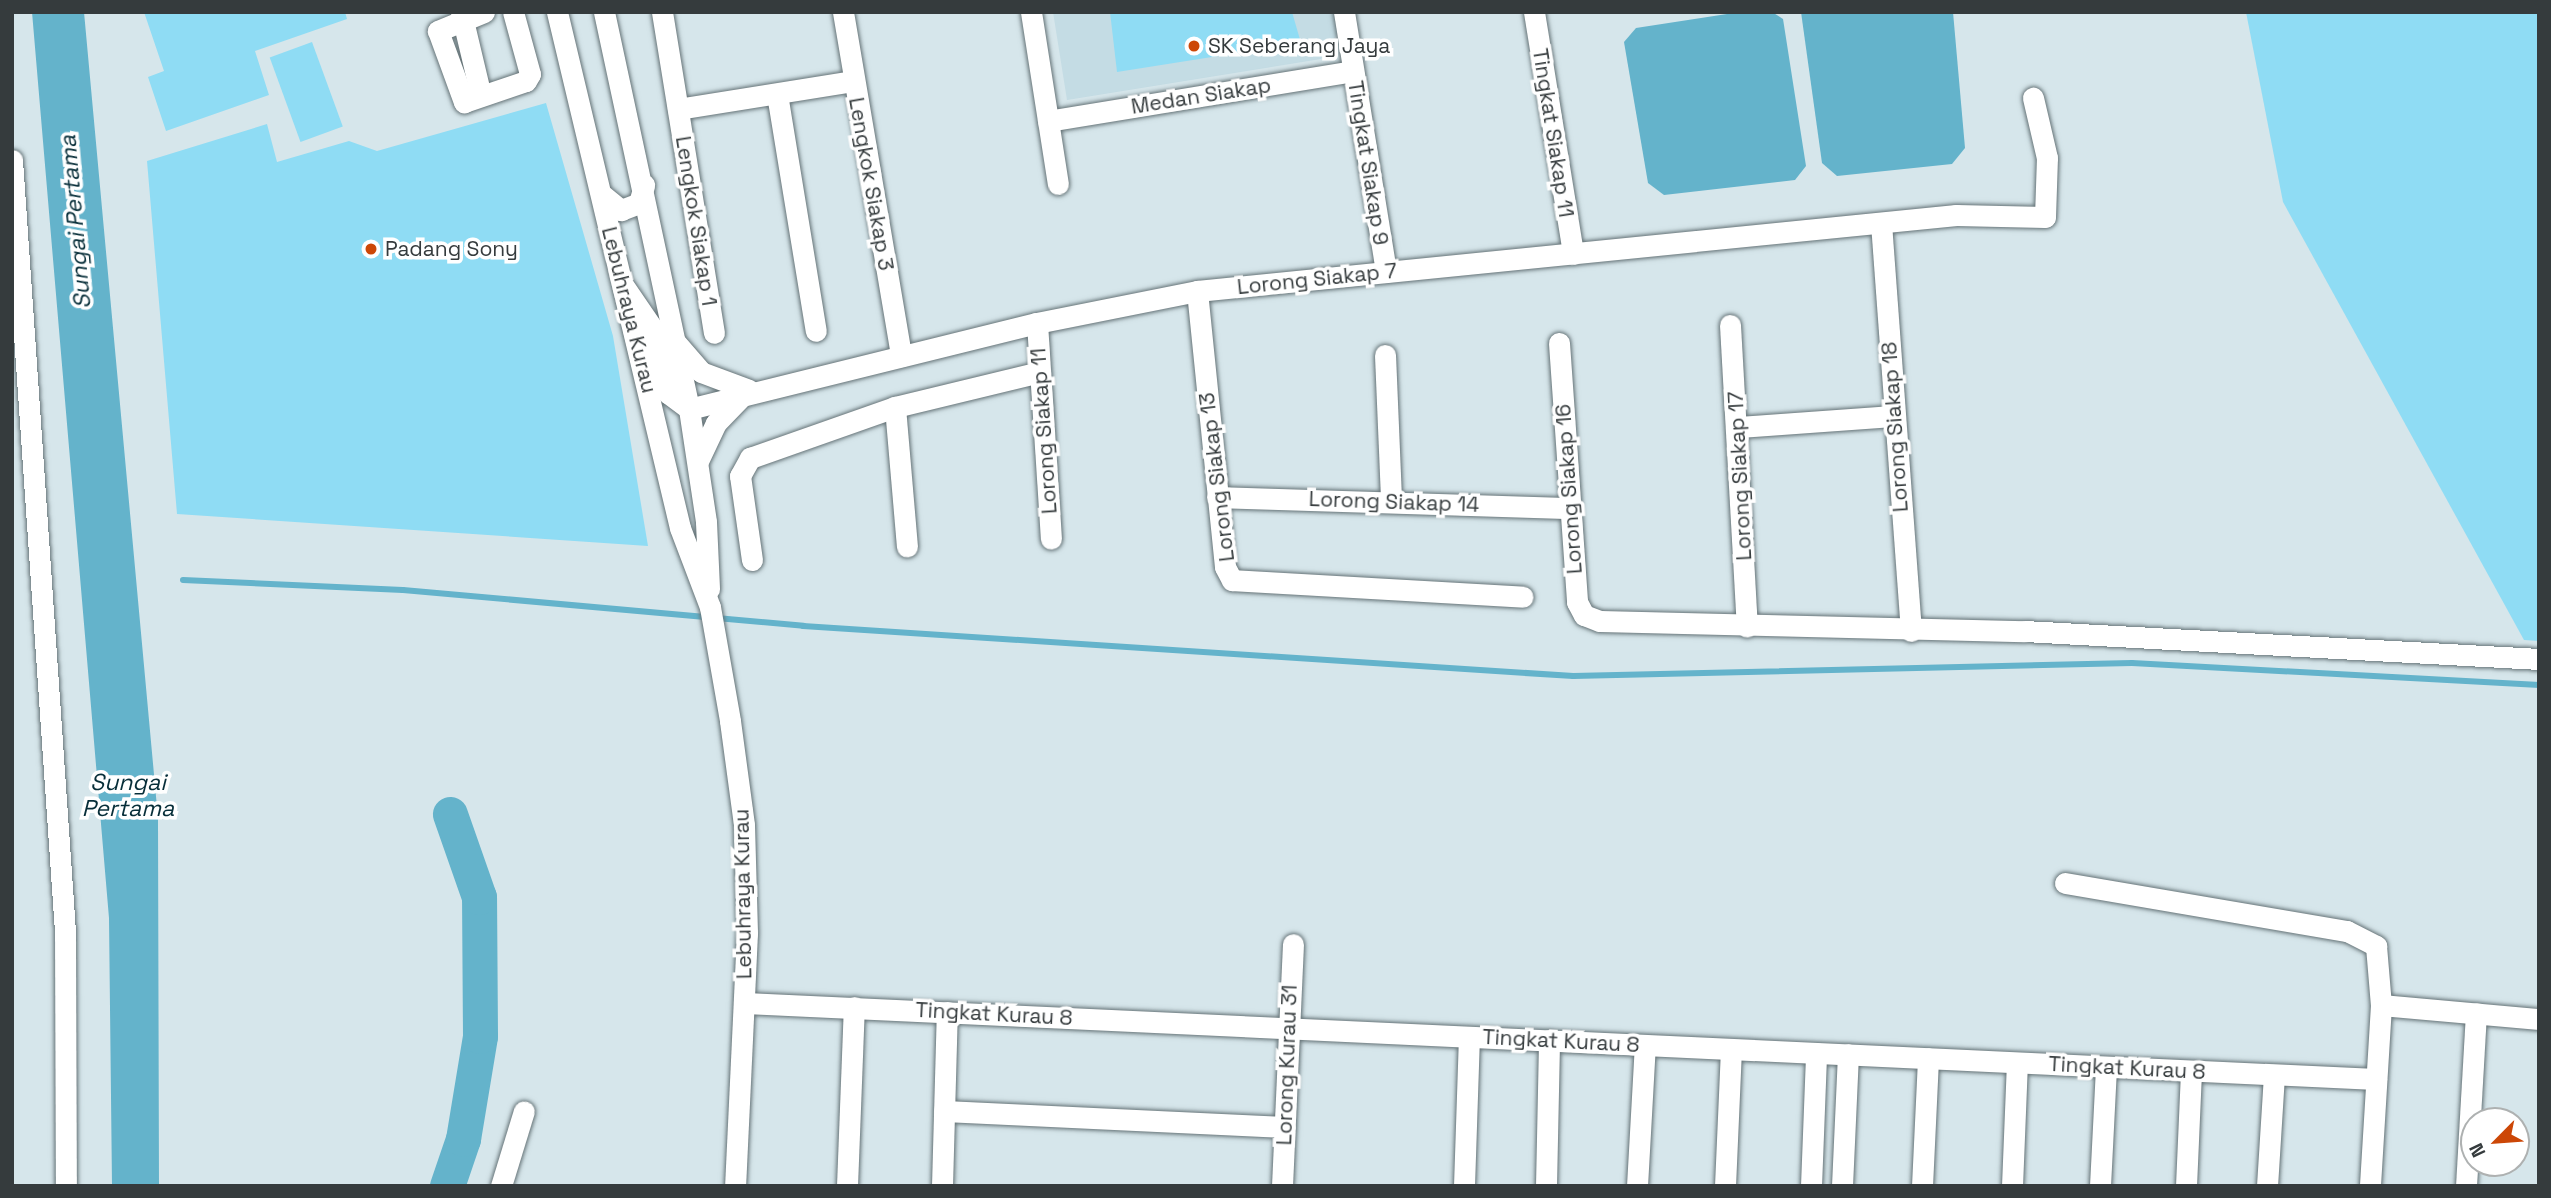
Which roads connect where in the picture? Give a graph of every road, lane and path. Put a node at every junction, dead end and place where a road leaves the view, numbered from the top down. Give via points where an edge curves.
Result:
1 (484, 12) edge
2 (513, 12) edge
3 (557, 12) edge
4 (604, 12) edge
5 (662, 12) edge
6 (843, 12) edge
7 (1031, 12) edge
8 (1343, 12) edge
9 (1534, 12) edge
10 (462, 16) edge
11 (1353, 71) junction
12 (853, 81) junction
13 (778, 94) junction
14 (2033, 98) dead end
15 (678, 110) junction
16 (1048, 121) junction
17 (12, 160) edge
18 (1058, 184) dead end
19 (644, 185) junction
20 (601, 194) junction
21 (1881, 223) junction
22 (1573, 254) junction
23 (1386, 272) junction
24 (623, 285) junction
25 (1197, 291) junction
26 (1037, 323) junction
27 (1730, 325) dead end
28 (816, 331) dead end
29 (714, 333) dead end
30 (671, 335) junction
31 (1559, 343) dead end
32 (1385, 355) dead end
33 (901, 356) junction
34 (1040, 372) junction
35 (748, 390) junction
36 (894, 407) junction
37 (689, 409) junction
38 (1893, 416) junction
39 (1739, 427) junction
40 (698, 464) junction
41 (1217, 497) junction
42 (1391, 500) junction
43 (1571, 508) junction
44 (1051, 539) dead end
45 (907, 545) dead end
46 (752, 560) dead end
47 (1523, 597) dead end
48 (710, 606) junction
49 (1747, 628) junction
50 (1911, 631) junction
51 (2539, 659) edge
52 (2065, 883) dead end
53 (1293, 944) dead end
54 (745, 1003) junction
55 (2381, 1006) junction
56 (855, 1007) junction
57 (947, 1012) junction
58 (2476, 1013) junction
59 (2539, 1019) edge
60 (1289, 1028) junction
61 (1469, 1037) junction
62 (1549, 1040) junction
63 (1645, 1045) junction
64 (1731, 1049) junction
65 (1816, 1053) junction
66 (1848, 1054) junction
67 (1928, 1058) junction
68 (2017, 1063) junction
69 (2106, 1066) junction
70 (2191, 1070) junction
71 (2274, 1074) junction
72 (2376, 1079) junction
73 (524, 1111) dead end
74 (944, 1111) junction
75 (1285, 1127) junction
76 (66, 1186) edge
77 (501, 1186) edge
78 (735, 1186) edge
79 (847, 1186) edge
80 (942, 1186) edge
81 (1282, 1186) edge
82 (1464, 1186) edge
83 (1546, 1186) edge
84 (1637, 1186) edge
85 (1725, 1186) edge
86 (1811, 1186) edge
87 (1842, 1186) edge
88 (1922, 1186) edge
89 (2012, 1186) edge
90 (2100, 1186) edge
91 (2186, 1186) edge
92 (2267, 1186) edge
93 (2370, 1186) edge
94 (2466, 1186) edge

1 - 10 street
2 - 10 street via 530,74 526,81 464,102 438,31
3 - 20 street, Lebuhraya Kurau
4 - 19 street, Lebuhraya Kurau
5 - 15 street, Lengkok Siakap 1
6 - 12 street, Lengkok Siakap 3
7 - 16 street
8 - 11 street, Tingkat Siakap 9
9 - 22 street, Tingkat Siakap 11
11 - 16 street, Medan Siakap
11 - 23 street, Tingkat Siakap 9
12 - 13 street, Lengkok Siakap 1
12 - 33 street, Lengkok Siakap 3
13 - 15 street, Lengkok Siakap 1
13 - 28 street
14 - 21 street, Lorong Siakap 7 via 2047,158 2045,217 1956,215
15 - 29 street, Lengkok Siakap 1
16 - 18 street
17 - 76 street via 65,931
19 - 20 street via 639,203 621,210
19 - 30 street, Lebuhraya Kurau
20 - 24 street, Lebuhraya Kurau
21 - 22 street, Lorong Siakap 7
21 - 38 street, Lorong Siakap 18
22 - 23 street, Lorong Siakap 7
23 - 25 street, Lorong Siakap 7
24 - 37 street via 653,330 668,393
24 - 48 street, Lebuhraya Kurau via 680,528
25 - 26 street, Lorong Siakap 7
25 - 41 street, Lorong Siakap 13
26 - 33 street, Lorong Siakap 7
26 - 34 street, Lorong Siakap 11
27 - 39 street, Lorong Siakap 17
30 - 35 street via 701,372
30 - 37 street, Lebuhraya Kurau
31 - 43 street, Lorong Siakap 16
32 - 42 street
33 - 35 street, Lorong Siakap 7
34 - 36 street
34 - 44 street, Lorong Siakap 11
35 - 37 street, Lorong Siakap 7
35 - 40 street via 716,423
36 - 45 street
36 - 46 street via 750,457 740,467
37 - 40 street, Lebuhraya Kurau
38 - 39 street
38 - 50 street, Lorong Siakap 18
39 - 49 street, Lorong Siakap 17
40 - 48 street, Lebuhraya Kurau
41 - 42 street, Lorong Siakap 14
41 - 47 street, Lorong Siakap 13 via 1232,580
42 - 43 street, Lorong Siakap 14
43 - 49 street, Lorong Siakap 16 via 1577,602 1584,615 1600,621
48 - 54 street, Lebuhraya Kurau via 744,825
49 - 50 street
50 - 51 street via 2024,631
52 - 55 street via 2347,932 2376,946
53 - 60 street, Lorong Kurau 31
54 - 56 street, Tingkat Kurau 8
54 - 78 street, Lebuhraya Kurau
55 - 58 street
55 - 72 street
56 - 57 street, Tingkat Kurau 8
56 - 79 street
57 - 60 street, Tingkat Kurau 8
57 - 74 street
58 - 59 street
58 - 94 street
60 - 61 street, Tingkat Kurau 8
60 - 75 street, Lorong Kurau 31
61 - 62 street, Tingkat Kurau 8
61 - 82 street
62 - 63 street, Tingkat Kurau 8
62 - 83 street
63 - 64 street, Tingkat Kurau 8
63 - 84 street
64 - 65 street, Tingkat Kurau 8
64 - 85 street
65 - 66 street, Tingkat Kurau 8
65 - 86 street
66 - 67 street, Tingkat Kurau 8
66 - 87 street
67 - 68 street, Tingkat Kurau 8
67 - 88 street
68 - 69 street, Tingkat Kurau 8
68 - 89 street
69 - 70 street, Tingkat Kurau 8
69 - 90 street
70 - 71 street, Tingkat Kurau 8
70 - 91 street
71 - 72 street, Tingkat Kurau 8
71 - 92 street
72 - 93 street
73 - 77 street
74 - 75 street
74 - 80 street
75 - 81 street, Lorong Kurau 31

